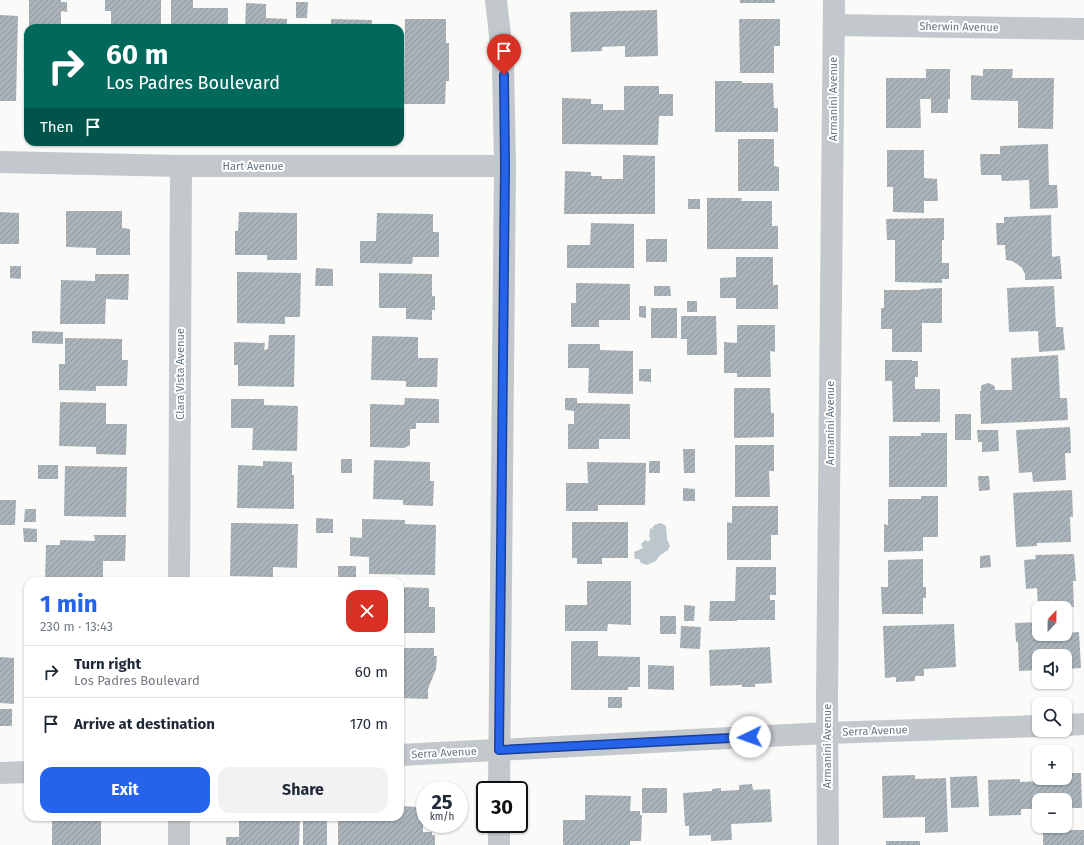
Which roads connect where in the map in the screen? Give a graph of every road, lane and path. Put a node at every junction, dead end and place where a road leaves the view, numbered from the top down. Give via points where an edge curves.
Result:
1 (496, 0) edge
2 (834, 0) edge
3 (834, 24) junction
4 (1084, 29) edge
5 (0, 162) edge
6 (180, 166) junction
7 (505, 166) junction
8 (179, 577) edge
9 (1084, 724) edge
10 (1072, 725) edge
11 (1032, 726) edge
12 (827, 733) junction
13 (499, 750) junction
14 (404, 755) edge
15 (0, 772) edge
16 (24, 772) edge
17 (499, 781) edge
18 (179, 821) edge
19 (499, 833) edge
20 (179, 845) edge
21 (499, 845) edge
22 (828, 845) edge

1 - 7 street via 504,62
2 - 3 street, Armanini Avenue
3 - 4 street, Sherwin Avenue
3 - 12 street, Armanini Avenue
5 - 6 street, Hart Avenue
6 - 7 street, Hart Avenue
6 - 8 street, Clara Vista Avenue
7 - 13 street
9 - 10 street
11 - 12 street, Serra Avenue
12 - 13 street, Serra Avenue
12 - 22 street, Armanini Avenue
13 - 14 street, Serra Avenue
13 - 17 street
15 - 16 street
18 - 20 street
19 - 21 street

